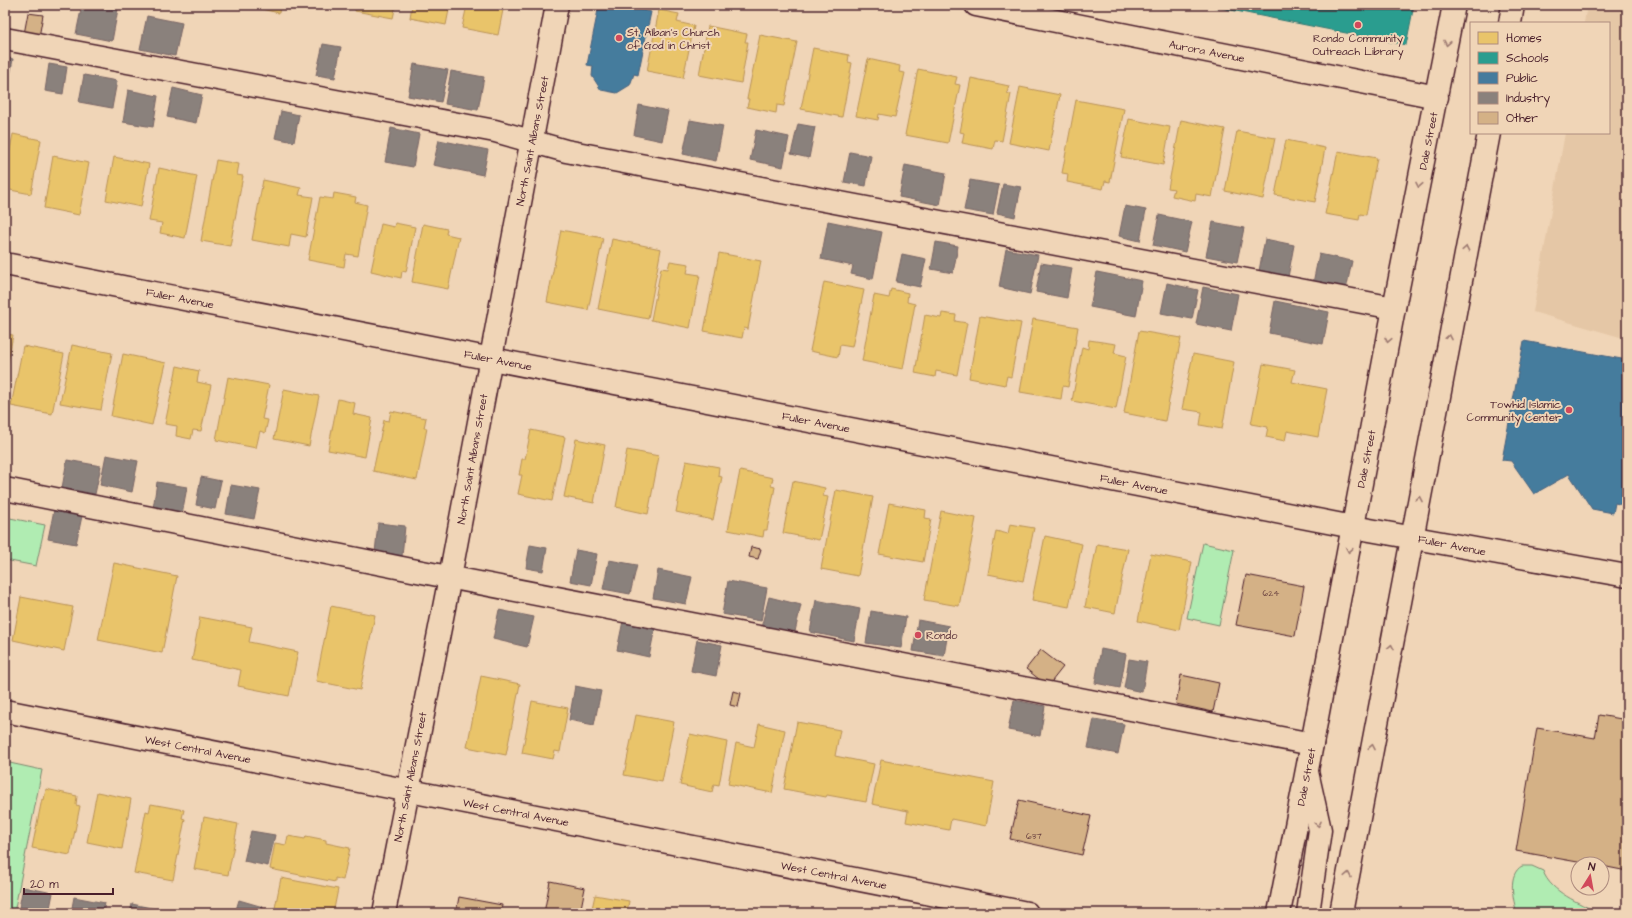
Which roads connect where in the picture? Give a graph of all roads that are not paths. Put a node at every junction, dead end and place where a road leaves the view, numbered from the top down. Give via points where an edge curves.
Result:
1 (557, 5) edge
2 (976, 5) edge
3 (1454, 5) edge
4 (1513, 5) edge
5 (1510, 22) edge
6 (5, 39) edge
7 (1437, 97) junction
8 (1489, 134) edge
9 (532, 142) junction
10 (5, 264) edge
11 (1394, 308) junction
12 (490, 358) junction
13 (5, 489) edge
14 (1353, 526) junction
15 (1411, 537) junction
16 (1627, 576) edge
17 (450, 577) junction
18 (5, 711) edge
19 (1312, 744) junction
20 (1307, 772) junction
21 (408, 791) junction
22 (384, 913) edge
23 (1027, 913) edge
24 (1278, 913) edge
25 (1308, 913) edge
26 (1341, 913) edge

1 - 9 street, North Saint Albans Street
2 - 7 street, Aurora Avenue
3 -> 7 street, Dale Street
4 - 5 street
6 - 9 street via 495,131
7 -> 11 street, Dale Street
15 -> 8 street
9 - 11 street via 566,151
9 - 12 street, North Saint Albans Street
10 - 12 street, Fuller Avenue
11 -> 14 street, Dale Street
12 - 14 street, Fuller Avenue
12 - 17 street, North Saint Albans Street
13 - 17 street
14 - 15 street, Fuller Avenue
14 -> 19 street, Dale Street
15 - 16 street, Fuller Avenue
26 -> 15 street
17 - 19 street
17 - 21 street, North Saint Albans Street
18 - 21 street, West Central Avenue
19 - 20 street, Dale Street
20 - 24 street, Dale Street
20 -> 25 street via 1320,830
21 - 22 street, North Saint Albans Street
21 - 23 street, West Central Avenue

